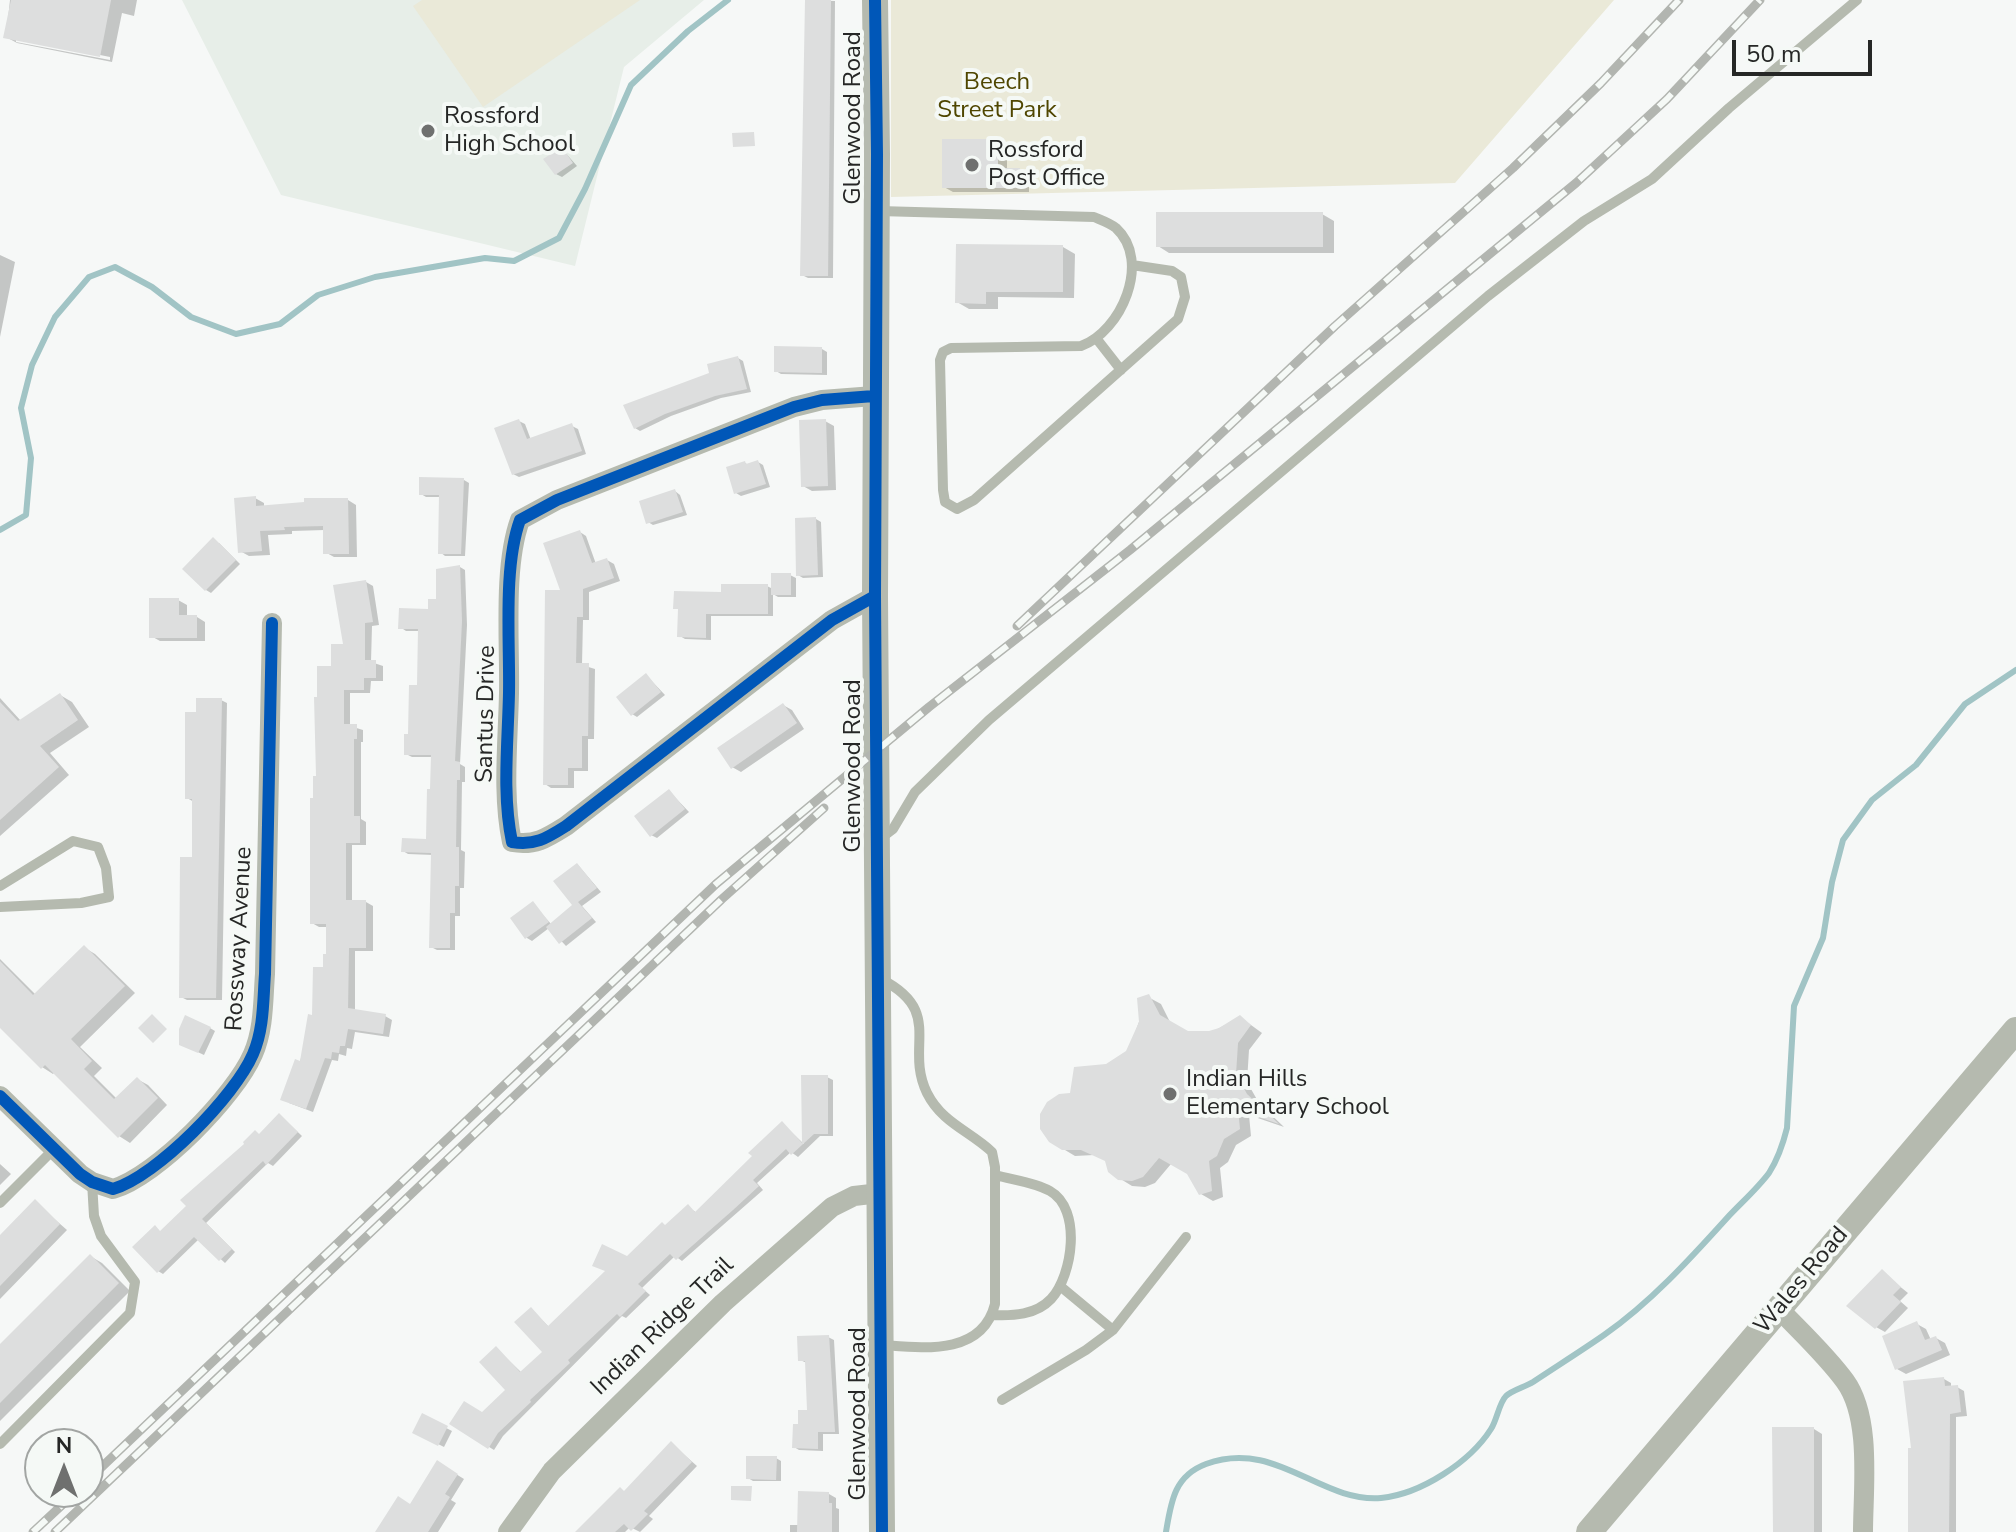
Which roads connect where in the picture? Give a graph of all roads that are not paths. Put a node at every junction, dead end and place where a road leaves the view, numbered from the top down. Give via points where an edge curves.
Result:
1 (875, 0) edge
2 (1857, 0) edge
3 (877, 211) junction
4 (1132, 265) junction
5 (1096, 338) junction
6 (1121, 370) junction
7 (874, 396) junction
8 (875, 596) junction
9 (272, 623) dead end
10 (876, 842) junction
11 (0, 886) edge
12 (0, 907) edge
13 (877, 977) junction
14 (2016, 1030) edge
15 (0, 1096) edge
16 (54, 1149) junction
17 (995, 1175) junction
18 (92, 1182) junction
19 (880, 1193) junction
20 (0, 1203) edge
21 (1186, 1237) dead end
22 (1060, 1286) junction
23 (1779, 1309) junction
24 (992, 1315) junction
25 (1113, 1330) junction
26 (880, 1345) junction
27 (1002, 1400) dead end
28 (0, 1444) edge
29 (508, 1532) edge
30 (882, 1532) edge
31 (1589, 1532) edge
32 (1863, 1532) edge

1 - 3 street, Glenwood Road
2 - 10 lane via 1652,179 1584,221 1488,296 1001,710 915,792 893,829
3 - 4 lane via 1094,217 1115,227 1127,243
3 - 7 street, Glenwood Road
4 - 5 lane via 1131,285
4 - 6 lane via 1172,271 1181,277 1185,297 1178,319
5 - 6 lane
5 - 6 lane via 1081,346 943,352 945,502 957,509 974,500
7 - 8 street, Glenwood Road
7 - 8 street, Santus Drive via 794,407 557,500 520,520 513,538 511,582 512,842 529,845 566,826 832,620
8 - 10 street, Glenwood Road
9 - 18 street, Rossway Avenue via 265,974 253,1054 212,1111 150,1171 113,1189
10 - 13 street, Glenwood Road
11 - 12 lane via 73,841 98,847 109,897
13 - 17 lane via 900,988 917,1013 927,1093 954,1127 992,1152
13 - 19 street, Glenwood Road
14 - 23 street, Wales Road
15 - 16 street
16 - 18 street
16 - 20 lane
17 - 22 lane via 1051,1191 1064,1203 1072,1238
17 - 24 lane
18 - 28 lane via 101,1236 135,1282 130,1313
19 - 26 street, Glenwood Road
19 - 29 street, Indian Ridge Trail via 854,1196 832,1207 723,1303 552,1471
21 - 25 lane
22 - 24 lane via 1050,1301 1031,1312
22 - 25 lane
23 - 31 street, Wales Road
23 - 32 street via 1847,1383 1854,1401 1863,1435
24 - 26 lane via 976,1334 947,1346
25 - 27 lane
26 - 30 street, Glenwood Road

